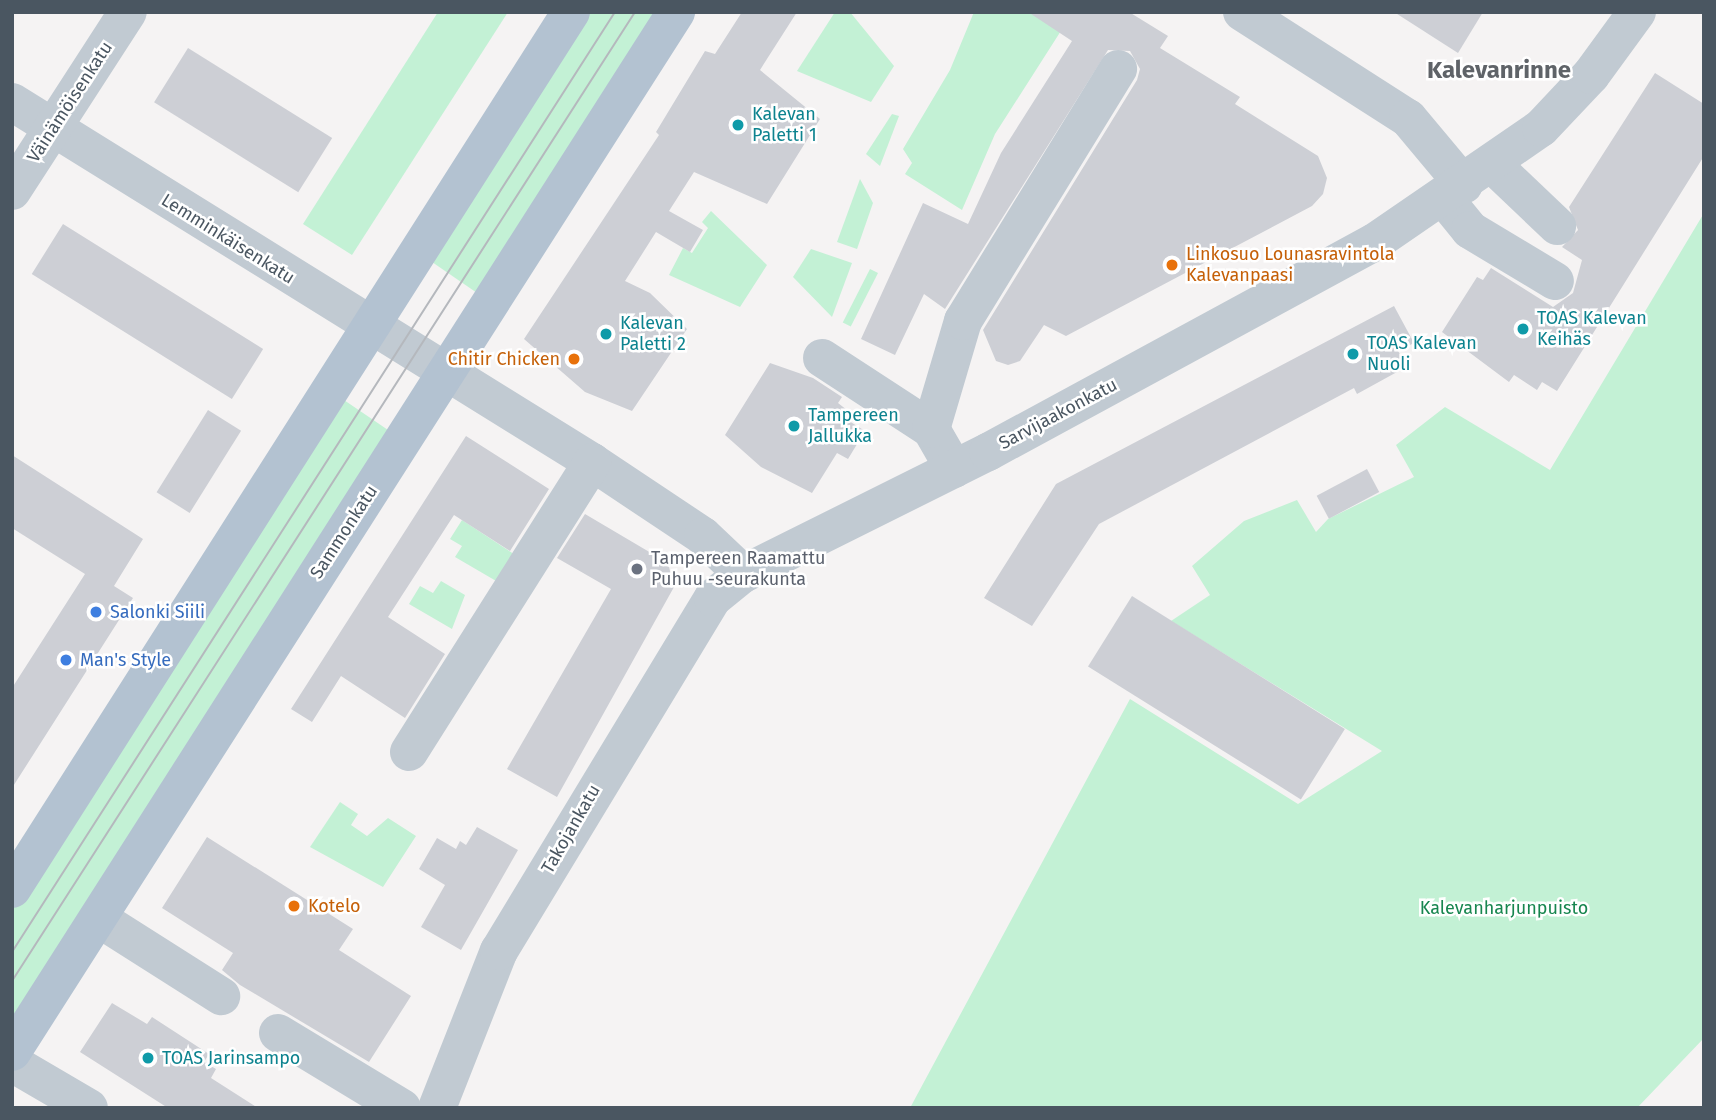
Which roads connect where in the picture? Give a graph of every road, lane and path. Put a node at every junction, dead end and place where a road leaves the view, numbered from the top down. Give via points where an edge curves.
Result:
1 (128, 12) edge
2 (571, 12) edge
3 (676, 12) edge
4 (1242, 12) edge
5 (1637, 12) edge
6 (1118, 69) dead end
7 (12, 102) edge
8 (53, 128) junction
9 (1467, 182) junction
10 (12, 191) edge
11 (1557, 226) dead end
12 (1555, 281) dead end
13 (371, 329) junction
14 (822, 358) dead end
15 (447, 372) junction
16 (931, 429) junction
17 (592, 462) junction
18 (954, 469) junction
19 (743, 574) junction
20 (409, 752) dead end
21 (12, 889) edge
22 (98, 918) junction
23 (221, 996) dead end
24 (278, 1033) dead end
25 (12, 1052) edge
26 (12, 1063) edge
27 (89, 1108) edge
28 (402, 1108) edge
29 (437, 1108) edge

1 - 8 street, Väinämöisenkatu
2 - 13 main road
3 - 15 main road, Sammonkatu
4 - 9 street via 1408,118
5 - 9 street, Sarvijaakonkatu via 1591,75 1541,128
6 - 16 street via 963,321
7 - 8 street, Lemminkäisenkatu
8 - 10 street, Väinämöisenkatu
8 - 13 street, Lemminkäisenkatu
9 - 11 street
9 - 12 street via 1470,230
9 - 18 street, Sarvijaakonkatu via 1375,242
13 - 15 street, Lemminkäisenkatu
13 - 21 main road
14 - 16 street
15 - 17 street
15 - 22 main road, Sammonkatu
16 - 18 street
17 - 19 street via 703,536
17 - 20 street
18 - 19 street, Sarvijaakonkatu
19 - 29 street, Takojankatu via 712,598 684,638 499,951
22 - 23 street
22 - 25 main road, Sammonkatu
24 - 28 street
26 - 27 street

